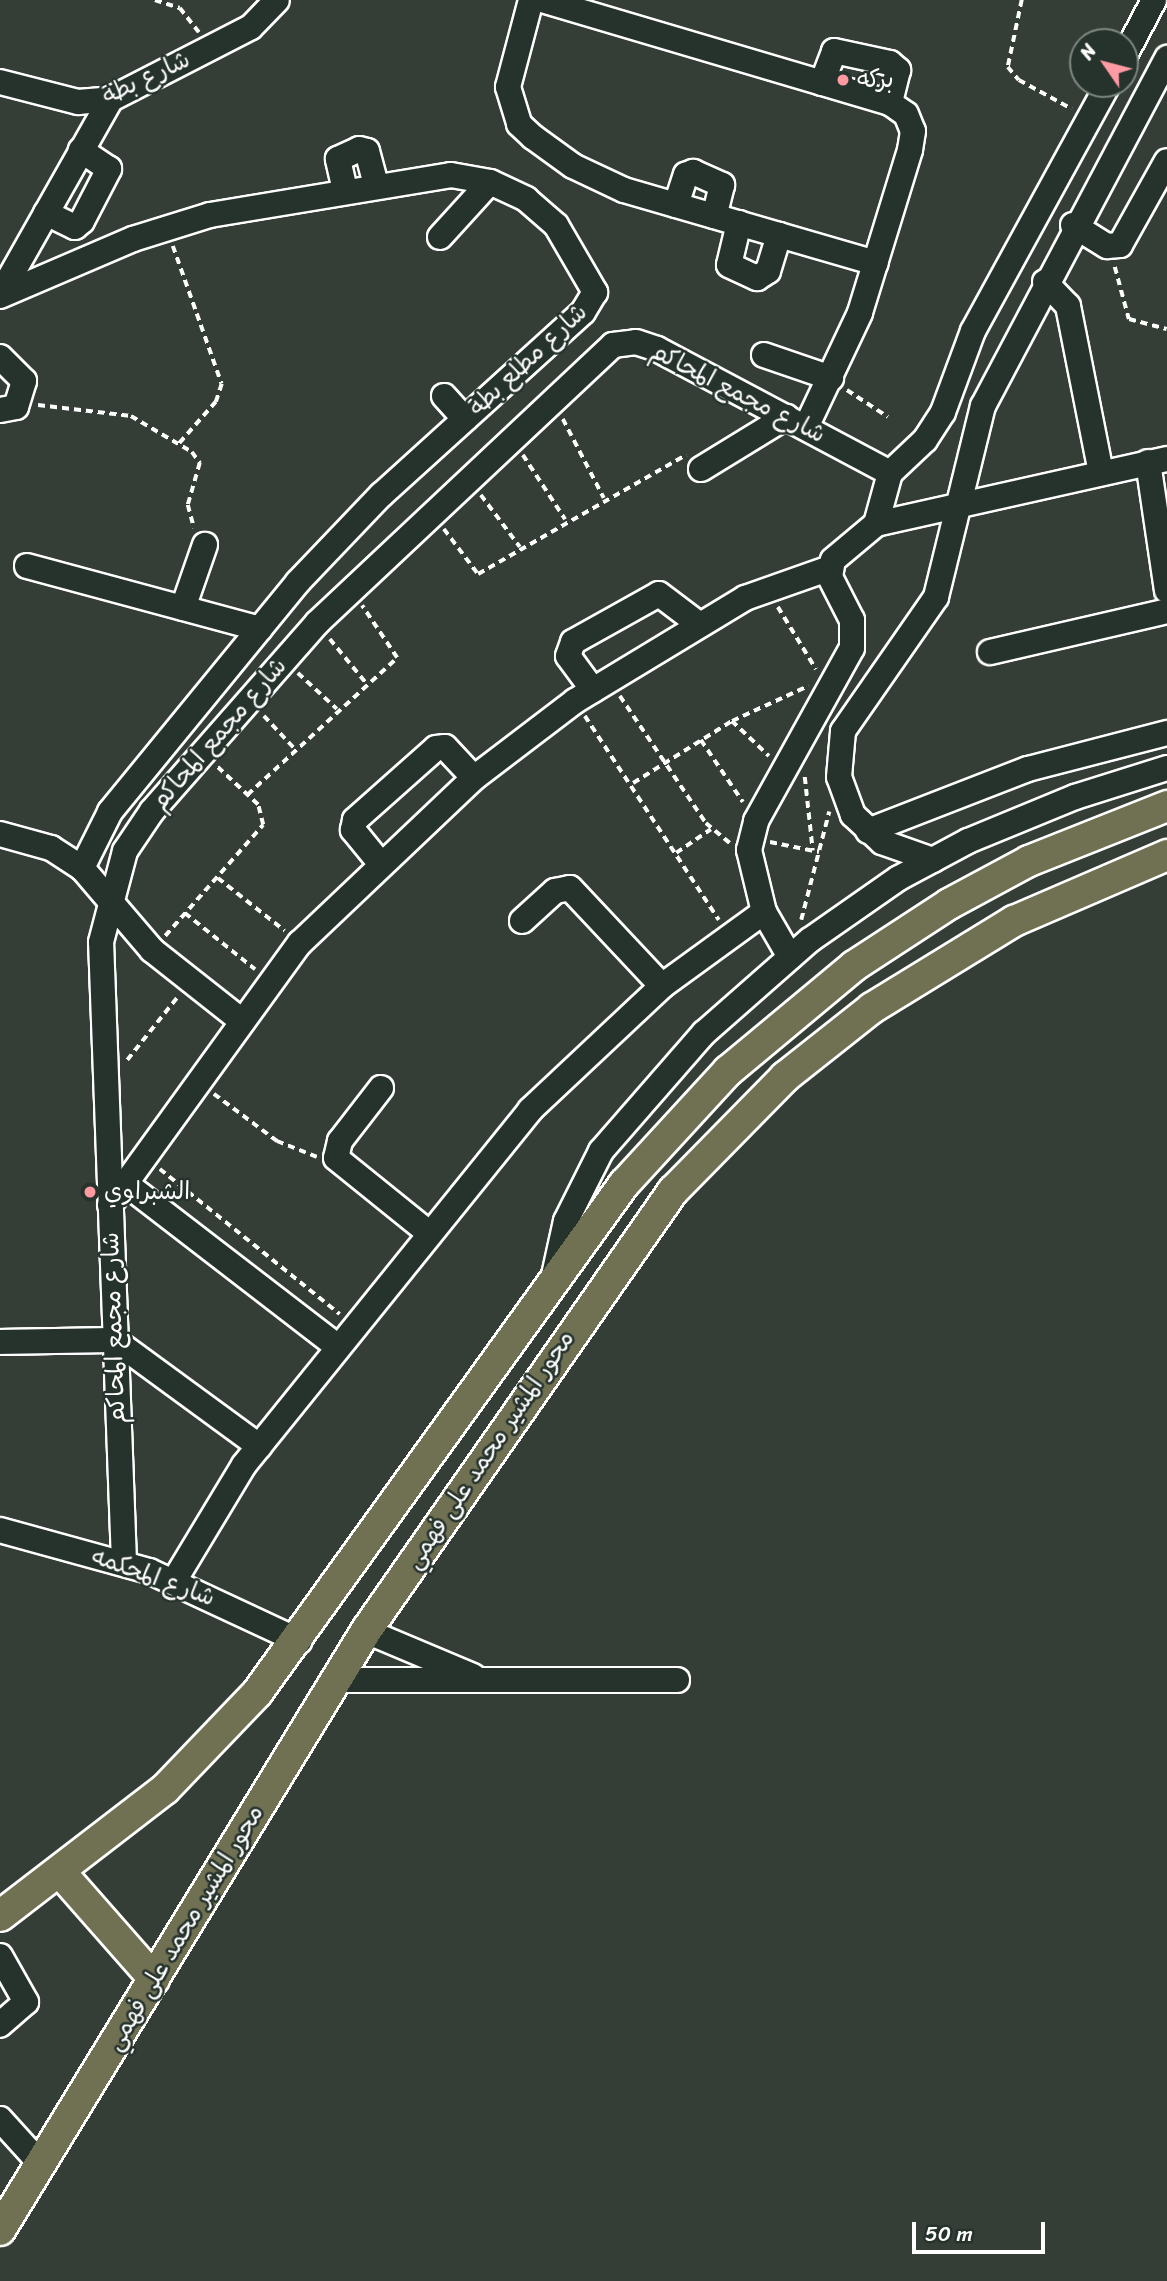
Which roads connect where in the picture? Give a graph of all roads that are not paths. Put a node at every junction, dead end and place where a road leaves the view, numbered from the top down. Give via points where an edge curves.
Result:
1 (277, 0) edge
2 (531, 0) edge
3 (542, 0) edge
4 (1154, 0) edge
5 (1139, 28) edge
6 (1139, 59) edge
7 (1163, 66) edge
8 (0, 82) edge
9 (822, 83) junction
10 (1100, 98) edge
11 (111, 99) junction
12 (890, 103) junction
13 (81, 150) junction
14 (1167, 162) edge
15 (491, 181) junction
16 (376, 185) junction
17 (345, 190) junction
18 (676, 205) junction
19 (46, 213) junction
20 (714, 216) junction
21 (739, 223) junction
22 (1073, 225) junction
23 (779, 235) junction
24 (440, 237) dead end
25 (876, 263) junction
26 (1045, 282) junction
27 (0, 295) edge
28 (764, 355) dead end
29 (0, 357) edge
30 (831, 378) junction
31 (951, 395) junction
32 (443, 396) dead end
33 (9, 406) edge
34 (983, 406) junction
35 (465, 419) junction
36 (796, 422) junction
37 (1158, 460) edge
38 (701, 468) dead end
39 (890, 472) junction
40 (1101, 472) junction
41 (961, 504) junction
42 (876, 524) junction
43 (205, 545) road end
44 (27, 566) dead end
45 (830, 568) junction
46 (1167, 591) edge
47 (183, 608) junction
48 (1167, 611) edge
49 (700, 625) junction
50 (260, 629) junction
51 (990, 652) dead end
52 (829, 685) junction
53 (592, 690) junction
54 (861, 704) junction
55 (1167, 733) edge
56 (1167, 768) edge
57 (474, 778) junction
58 (1167, 806) edge
59 (868, 831) junction
60 (0, 834) edge
61 (1167, 855) edge
62 (933, 860) junction
63 (380, 863) junction
64 (82, 867) junction
65 (109, 895) junction
66 (764, 912) junction
67 (522, 921) dead end
68 (791, 956) junction
69 (662, 986) junction
70 (242, 1021) junction
71 (381, 1088) dead end
72 (125, 1183) junction
73 (110, 1205) junction
74 (429, 1233) junction
75 (551, 1285) junction
76 (114, 1340) junction
77 (0, 1342) edge
78 (338, 1347) junction
79 (259, 1446) junction
80 (0, 1530) edge
81 (124, 1562) junction
82 (174, 1581) junction
83 (366, 1631) junction
84 (299, 1642) junction
85 (473, 1676) junction
86 (335, 1680) junction
87 (677, 1680) dead end
88 (61, 1873) junction
89 (0, 1916) edge
90 (0, 1956) edge
91 (155, 1979) junction
92 (0, 2025) edge
93 (0, 2119) edge
94 (39, 2162) junction
95 (12, 2194) edge
96 (0, 2230) edge

1 - 11 street, شارع بطة via 251,27
2 - 18 street via 508,87 519,124 598,179
3 - 9 street
4 - 5 street
6 - 7 street
7 - 22 street
8 - 11 street, شارع بطة via 78,102
9 - 12 street
9 - 12 street via 834,51 890,63 898,70
10 - 31 street via 973,331
11 - 13 street
12 - 25 street via 906,114 913,131
13 - 19 street
13 - 19 street via 109,169 82,222 75,227
14 - 22 street via 1124,240 1113,247
15 - 16 street, شارع مطلع بطة via 451,175
15 - 24 street
15 - 35 street, شارع مطلع بطة via 526,199 556,225 595,292 583,312
16 - 17 street, شارع مطلع بطة
16 - 17 street via 368,155 359,149 338,159
17 - 27 street, شارع مطلع بطة via 166,228
18 - 20 street
18 - 20 street via 686,175 693,172 722,185
19 - 27 street
20 - 21 street
21 - 23 street
21 - 23 street via 729,265 746,274 765,275
22 - 26 street
23 - 25 street
25 - 30 street
26 - 34 street
26 - 40 street via 1068,306
28 - 30 street
29 - 33 street via 22,376
30 - 36 street
31 - 34 street
31 - 39 street via 925,440
32 - 35 street
34 - 41 street
35 - 50 street, شارع مطلع بطة via 339,537
36 - 38 street
36 - 39 street, شارع مجمع المحاكم
36 - 65 street, شارع مجمع المحاكم via 636,342 613,345 349,591 283,659 201,753 125,851
37 - 40 street
37 - 46 street
39 - 42 street
40 - 41 street
41 - 42 street
41 - 54 street via 944,578 927,615
42 - 45 street
43 - 47 street
44 - 47 street
45 - 49 street via 766,587
45 - 52 street via 854,629
47 - 50 street
48 - 51 street
49 - 53 street
49 - 53 street via 659,594 573,642 568,656
50 - 64 street, شارع مطلع بطة via 110,812
52 - 54 street
52 - 66 street via 752,837
53 - 57 street
54 - 59 street via 843,731 839,777
55 - 59 street via 1028,769
56 - 62 street via 1039,810
57 - 63 street
57 - 63 street via 445,747 436,748 355,820 353,830
58 - 75 main road, محور المشير محمد على فهمي via 1029,861 949,904 809,1000 657,1145
59 - 62 street
60 - 64 street via 51,848
61 - 83 main road, محور المشير محمد على فهمي via 1064,897 966,948 872,1008 746,1113 640,1233
62 - 68 street via 868,897
63 - 70 street via 300,943
64 - 65 street
65 - 70 street via 152,950
65 - 73 street, شارع مجمع المحاكم via 102,942
66 - 68 street
66 - 69 street
67 - 69 street via 555,891 570,888
68 - 75 street via 667,1070 601,1151 566,1221
69 - 74 street via 530,1110
70 - 72 street
71 - 74 street via 340,1141 336,1158
72 - 73 street
72 - 78 street
73 - 76 street, شارع مجمع المحاكم
74 - 78 street
75 - 84 main road, محور المشير محمد على فهمي
76 - 77 street
76 - 79 street
76 - 81 street, شارع مجمع المحاكم
78 - 79 street
79 - 82 street
80 - 81 street, شارع المحكمه
81 - 82 street, شارع المحكمه
82 - 84 street, شارع المحكمه
83 - 85 street
83 - 86 main road, محور المشير محمد على فهمي
84 - 88 main road, محور المشير محمد على فهمي via 193,1761
85 - 86 street via 427,1684
85 - 87 street
86 - 91 main road, محور المشير محمد على فهمي
88 - 89 main road, محور المشير محمد على فهمي
88 - 91 main road
90 - 92 street via 26,2002
91 - 94 main road, محور المشير محمد على فهمي
93 - 94 street
94 - 95 main road, محور المشير محمد على فهمي
95 - 96 main road, محور المشير محمد على فهمي

